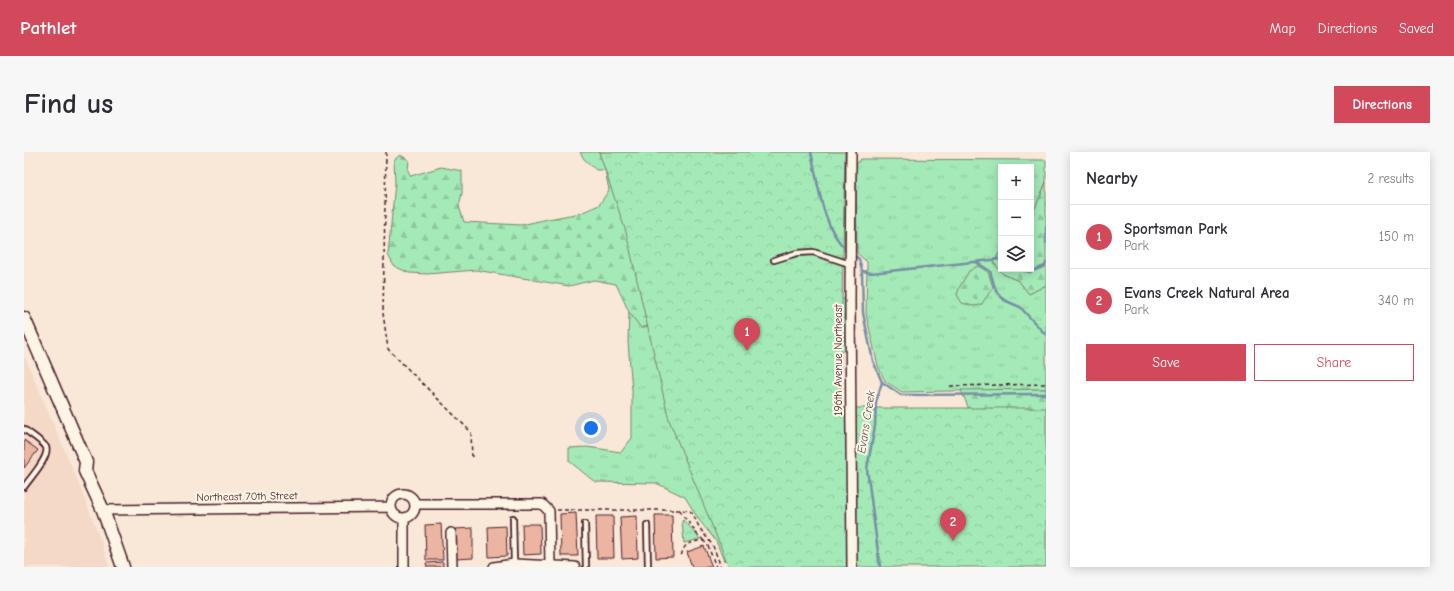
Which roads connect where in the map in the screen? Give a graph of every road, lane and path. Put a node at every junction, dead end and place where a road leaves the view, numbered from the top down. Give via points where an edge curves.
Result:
1 (386, 152) edge
2 (851, 152) edge
3 (774, 260) dead end
4 (850, 262) junction
5 (24, 318) edge
6 (24, 337) edge
7 (1046, 384) edge
8 (950, 386) dead end
9 (24, 429) edge
10 (472, 459) dead end
11 (85, 471) junction
12 (24, 487) edge
13 (416, 504) junction
14 (391, 507) junction
15 (103, 510) junction
16 (551, 510) junction
17 (680, 510) junction
18 (404, 518) junction
19 (513, 518) dead end
20 (585, 524) dead end
21 (647, 525) dead end
22 (451, 532) dead end
23 (703, 540) junction
24 (681, 556) dead end
25 (514, 564) junction
26 (550, 565) junction
27 (123, 567) edge
28 (404, 567) edge
29 (452, 567) edge
30 (494, 567) edge
31 (575, 567) edge
32 (586, 567) edge
33 (648, 567) edge
34 (716, 567) edge
35 (721, 567) edge
36 (852, 567) edge

1 - 10 path via 383,313 388,349 471,432
2 - 4 street, 196th Avenue Northeast
3 - 4 lane via 797,253 813,252
4 - 36 street, 196th Avenue Northeast
5 - 11 street via 86,462
6 - 11 street via 80,468
7 - 8 path
9 - 12 lane via 45,446 47,452
11 - 15 street
13 - 14 street via 410,495 400,494 394,497
13 - 16 street via 542,504
13 - 18 street via 413,514
14 - 15 street, Northeast 70th Street
14 - 18 street via 395,515
15 - 27 street
16 - 17 path
16 - 26 street
17 - 23 path
17 - 35 path via 693,514 698,527 714,546
18 - 28 street
19 - 25 lane
20 - 32 lane
21 - 33 lane
22 - 29 street
23 - 24 path via 687,544 682,548
23 - 34 path
25 - 26 street
25 - 30 street
26 - 31 street

